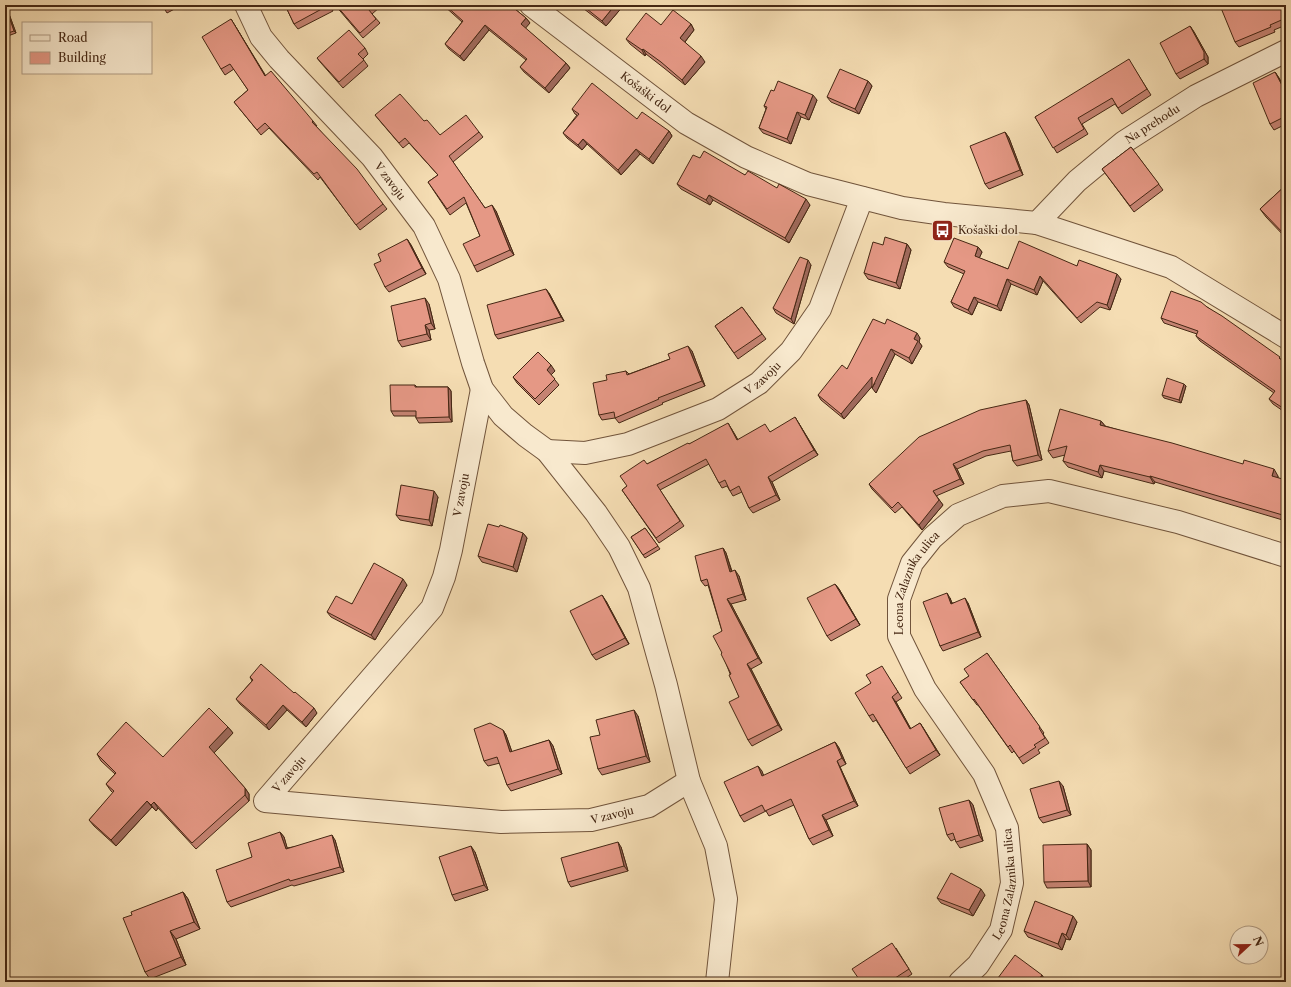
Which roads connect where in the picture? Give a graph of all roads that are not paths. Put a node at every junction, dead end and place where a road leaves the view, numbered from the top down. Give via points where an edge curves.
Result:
1 (246, 5) edge
2 (531, 5) edge
3 (1286, 51) edge
4 (862, 198) junction
5 (1037, 223) junction
6 (1286, 337) edge
7 (482, 389) junction
8 (547, 451) junction
9 (1286, 556) edge
10 (689, 781) junction
11 (717, 982) edge
12 (960, 982) edge

1 - 7 street, V zavoju via 260,36 372,157 424,226 449,279
2 - 4 street, Košaški dol via 686,123 746,157 808,184
3 - 5 street, Na prehodu via 1196,96 1124,142 1077,181
4 - 5 street, Košaški dol via 902,208
4 - 8 street, V zavoju via 820,309 791,351 759,383 718,409 628,444 585,452
5 - 6 street, Košaški dol via 1172,267
7 - 8 street, V zavoju via 503,416
7 - 10 street, V zavoju via 451,550 432,608 265,802 502,822 591,820 649,806
8 - 10 street, V zavoju via 615,541 639,588
9 - 12 street, Leona Zalaznika ulica via 1178,522 1049,491 1003,496 958,515 932,538 912,563 899,599 899,636 925,690 984,774 1007,828 1012,883 1001,930 978,965
10 - 11 street, V zavoju via 716,846 726,899

